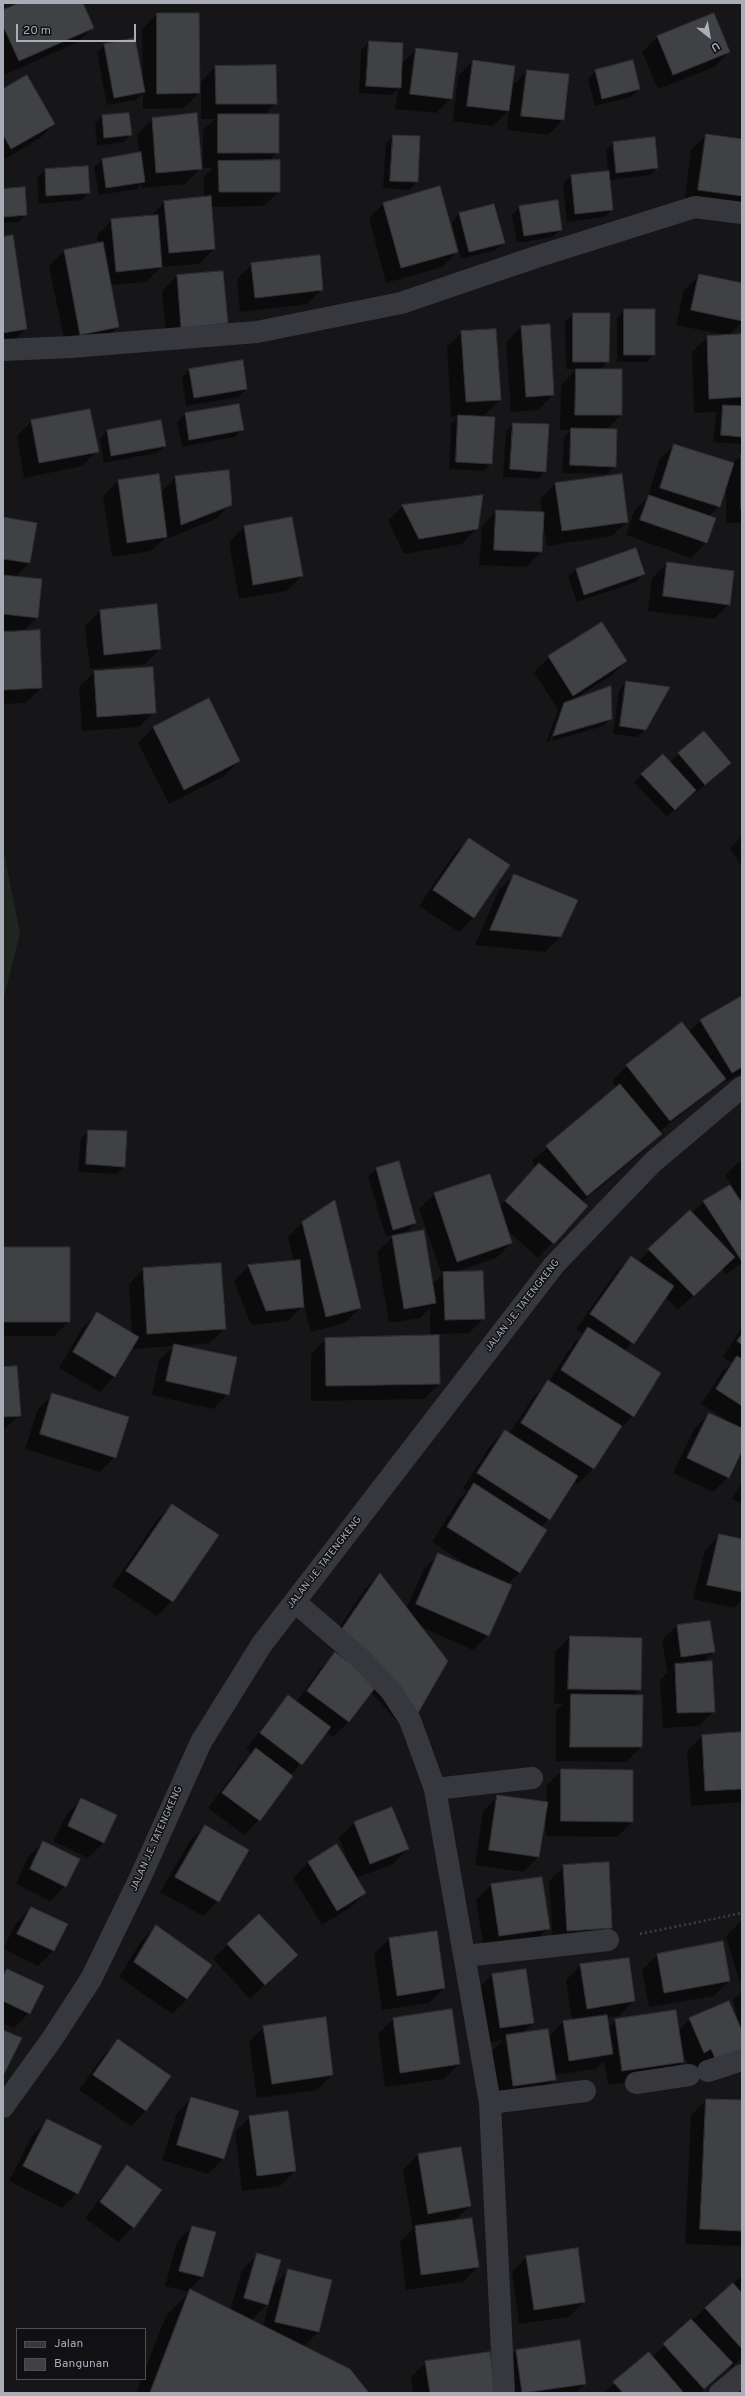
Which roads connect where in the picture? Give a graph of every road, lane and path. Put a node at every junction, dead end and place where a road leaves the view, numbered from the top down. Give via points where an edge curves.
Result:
1 (742, 213) edge
2 (3, 350) edge
3 (742, 1087) edge
4 (295, 1602) junction
5 (532, 1778) dead end
6 (435, 1789) junction
7 (742, 1913) edge
8 (608, 1940) joint
9 (465, 1956) junction
10 (742, 2060) edge
11 (636, 2084) dead end
12 (585, 2091) dead end
13 (490, 2103) junction
14 (3, 2107) edge
15 (742, 2374) edge
16 (504, 2393) edge
17 (720, 2393) edge

1 - 2 street via 695,207 401,303 265,330 71,347
3 - 4 street, JALAN J.E. TATENGKENG via 653,1162 554,1265
4 - 6 street via 360,1658 391,1691 410,1720
4 - 14 street, JALAN J.E. TATENGKENG via 262,1644 201,1742 91,1979
5 - 6 street
6 - 9 street
7 - 8 path
8 - 9 street
9 - 13 street
10 - 11 street via 698,2073
12 - 13 street
13 - 16 street
15 - 17 street

